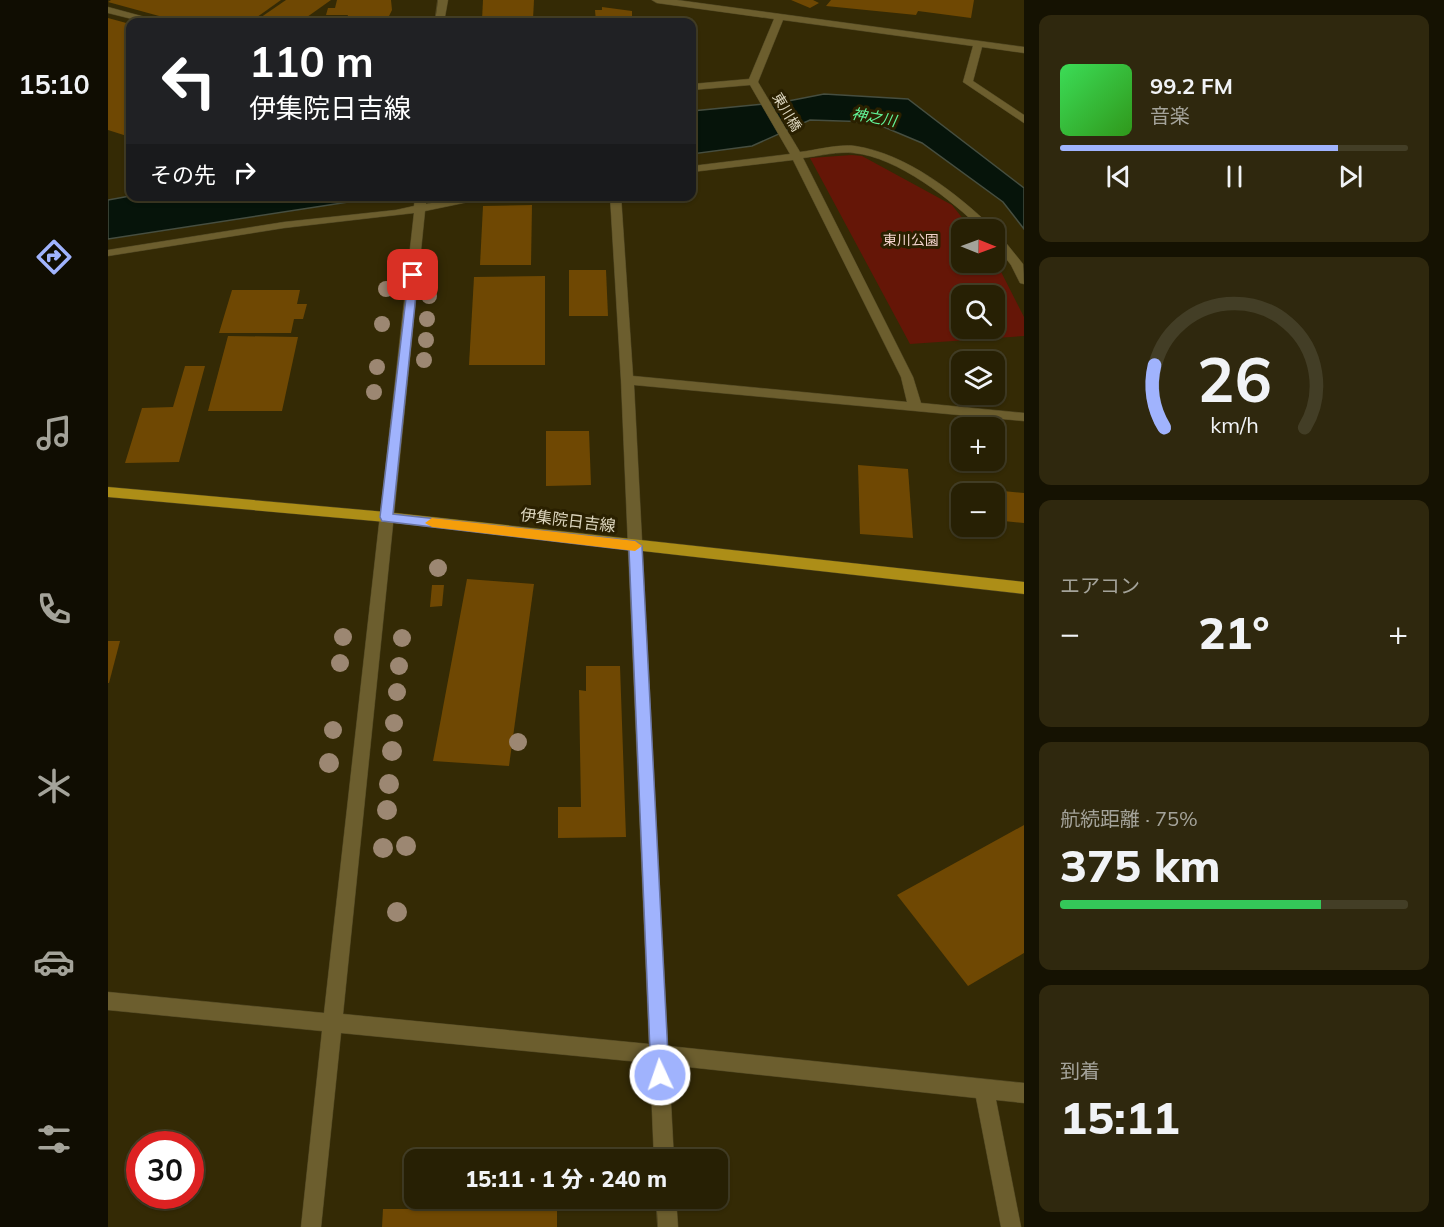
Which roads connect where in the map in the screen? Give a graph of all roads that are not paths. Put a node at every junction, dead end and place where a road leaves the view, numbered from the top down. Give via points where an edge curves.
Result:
1 (443, 0) edge
2 (657, 0) edge
3 (688, 2) edge
4 (108, 10) edge
5 (779, 16) junction
6 (138, 18) edge
7 (441, 18) edge
8 (978, 44) junction
9 (1024, 50) edge
10 (753, 82) junction
11 (696, 87) edge
12 (1024, 120) edge
13 (794, 151) junction
14 (696, 168) edge
15 (420, 201) edge
16 (615, 201) edge
17 (978, 219) edge
18 (1005, 249) edge
19 (108, 254) edge
20 (1024, 280) edge
21 (627, 380) junction
22 (915, 406) junction
23 (1024, 417) edge
24 (108, 492) edge
25 (386, 517) junction
26 (635, 546) junction
27 (1024, 588) edge
28 (108, 1001) edge
29 (334, 1022) junction
30 (658, 1054) junction
31 (984, 1089) junction
32 (1024, 1093) edge
33 (663, 1149) edge
34 (667, 1209) edge
35 (311, 1227) edge
36 (668, 1227) edge
37 (1011, 1227) edge

1 - 7 street
2 - 3 street
3 - 5 street
4 - 6 street
5 - 8 street
5 - 10 street
8 - 9 street
8 - 12 street via 968,82
10 - 11 street
10 - 13 street, 東川橋
13 - 14 street
13 - 17 street via 867,151 936,186
13 - 22 street, 東川橋 via 907,378
15 - 19 street
15 - 25 street
16 - 21 street
18 - 20 street
21 - 22 street
21 - 26 street
22 - 23 street
24 - 25 main road, 伊集院日吉線
25 - 26 main road, 伊集院日吉線
25 - 29 street
26 - 27 main road, 伊集院日吉線
26 - 30 street
28 - 29 street
29 - 30 street
29 - 35 street
30 - 31 street
30 - 33 street
31 - 32 street
31 - 37 street
34 - 36 street

